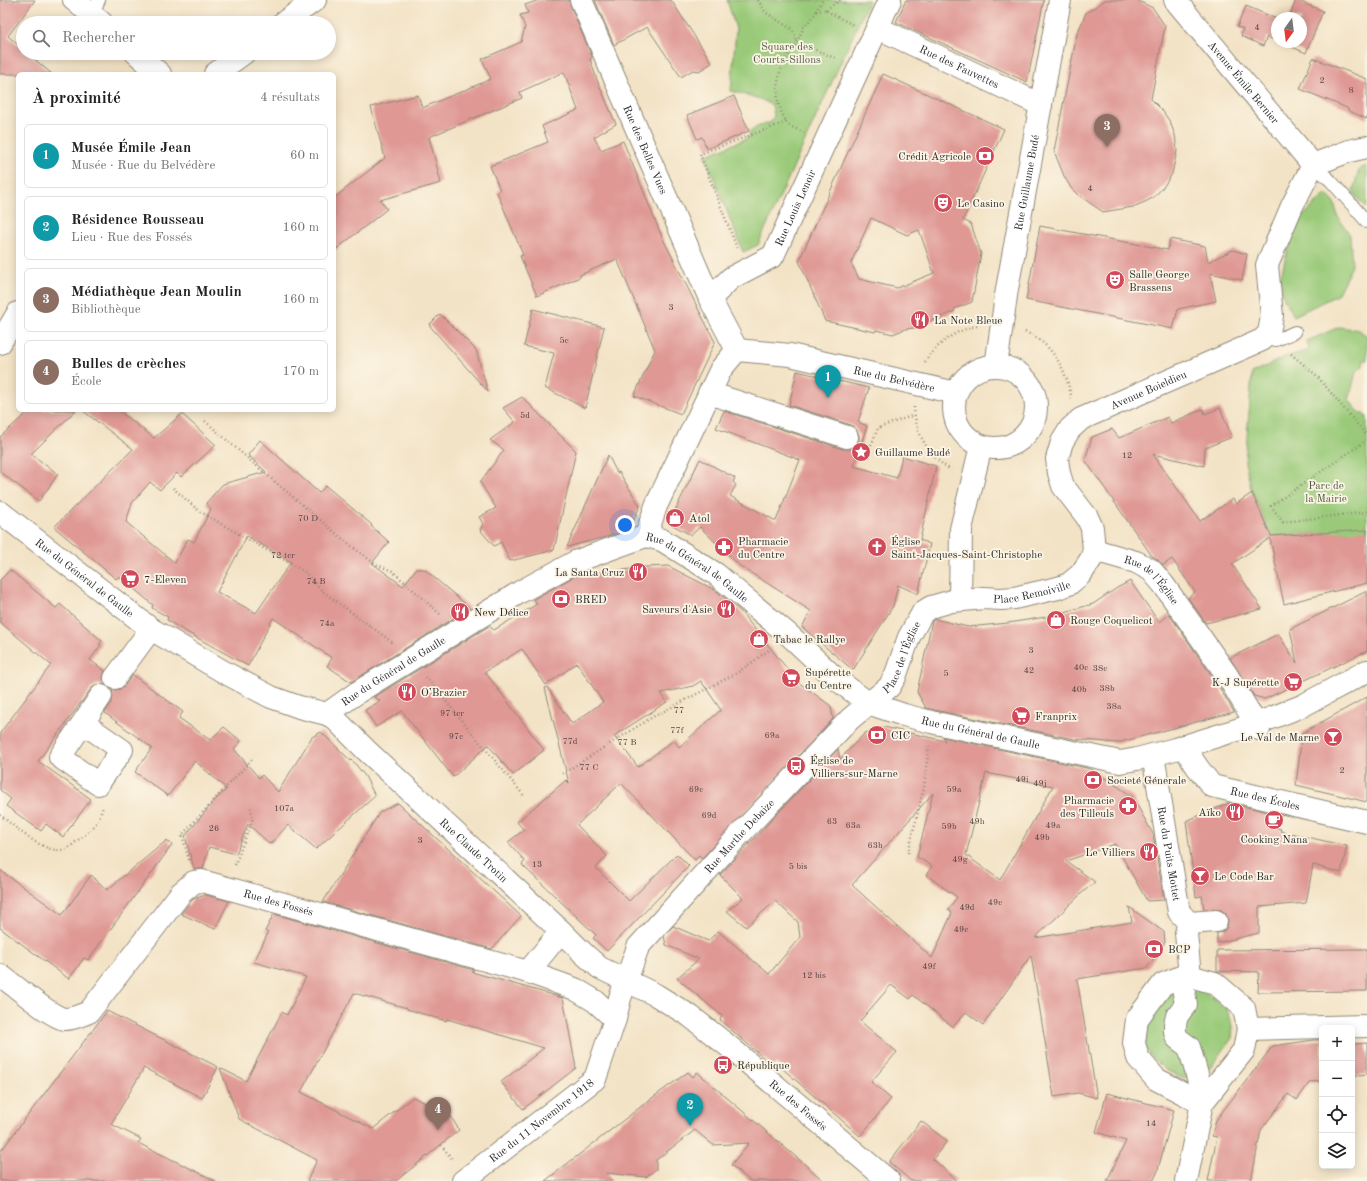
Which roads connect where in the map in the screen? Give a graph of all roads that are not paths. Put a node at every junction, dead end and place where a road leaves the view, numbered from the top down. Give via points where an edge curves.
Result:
1 (74, 0) edge
2 (315, 0) edge
3 (581, 0) edge
4 (890, 0) edge
5 (1060, 0) edge
6 (1175, 0) edge
7 (98, 12) edge
8 (293, 16) edge
9 (867, 27) junction
10 (144, 60) edge
11 (234, 60) edge
12 (158, 72) edge
13 (218, 72) edge
14 (1041, 105) junction
15 (1367, 146) edge
16 (1313, 164) junction
17 (1367, 222) edge
18 (710, 299) junction
19 (16, 316) edge
20 (1295, 332) dead end
21 (1272, 336) junction
22 (0, 343) edge
23 (737, 350) junction
24 (996, 366) junction
25 (956, 393) junction
26 (709, 394) junction
27 (1031, 425) junction
28 (847, 437) dead end
29 (1062, 442) junction
30 (981, 446) junction
31 (0, 512) edge
32 (646, 536) junction
33 (1094, 550) junction
34 (956, 600) junction
35 (151, 629) junction
36 (1367, 671) edge
37 (115, 678) dead end
38 (101, 696) dead end
39 (868, 703) junction
40 (327, 714) junction
41 (83, 723) junction
42 (1257, 727) junction
43 (1183, 746) junction
44 (1153, 755) junction
45 (1367, 822) edge
46 (1216, 920) dead end
47 (1189, 923) junction
48 (561, 931) junction
49 (528, 972) junction
50 (0, 975) edge
51 (1186, 976) junction
52 (626, 980) junction
53 (616, 1019) junction
54 (1367, 1026) edge
55 (1248, 1029) junction
56 (1202, 1103) junction
57 (459, 1171) edge
58 (889, 1181) edge
59 (1186, 1181) edge

1 - 7 street
2 - 8 street
3 - 18 street, Rue des Belles Vues
4 - 9 street, Rue Louis Lenoir
5 - 14 street, Rue Guillaume Budé
6 - 16 street, Avenue Émile Bernier
9 - 14 street, Rue des Fauvettes
9 - 18 street, Rue Louis Lenoir via 773,256 731,278
10 - 12 street
11 - 13 street
14 - 24 street, Rue Guillaume Budé via 1007,289
15 - 16 street
16 - 17 lane
16 - 21 street via 1267,265
18 - 23 street
19 - 22 street
20 - 21 lane
21 - 29 street, Avenue Boieldieu via 1081,419 1070,429
23 - 25 street, Rue du Belvédère via 790,355
23 - 26 street via 721,369
24 - 25 street via 983,367 971,373
24 - 27 street via 1020,374 1028,383 1034,395 1036,408
25 - 30 street via 955,419 961,430
26 - 28 street
26 - 32 street via 659,499
27 - 29 street
27 - 30 street via 1018,440 1007,446
29 - 33 street via 1057,459 1059,473 1063,486 1087,517 1093,534
30 - 34 street via 961,529
31 - 35 street, Rue du Général de Gaulle
32 - 39 street, Rue du Général de Gaulle via 662,540 716,574 789,635 835,678
32 - 40 street, Rue du Général de Gaulle via 577,561 520,592 358,692
33 - 34 street, Place Remoiville via 1081,574 1075,580 1058,588 1014,598
33 - 42 street, Rue de l'Église via 1136,562 1151,570 1226,675
34 - 39 street, Place de l'Église via 923,612 909,637 889,687
35 - 37 street
35 - 40 street, Rue du Général de Gaulle via 271,697
36 - 42 street, Rue du Général de Gaulle
38 - 41 street
39 - 44 street, Rue du Général de Gaulle via 931,722 1120,762
39 - 52 street, Rue Marthe Debaize via 741,833 638,947
40 - 48 street, Rue Claude Trotin via 340,723
41 - 41 street via 122,750 98,784 60,757
42 - 43 street, Rue du Général de Gaulle
43 - 44 street, Rue du Général de Gaulle
43 - 45 street, Rue des Écoles via 1212,786
44 - 47 street, Rue du Puits Mottet via 1179,912
46 - 47 street
47 - 51 street via 1186,933
48 - 49 street
48 - 52 street, Rue Claude Trotin via 600,968
49 - 50 street, Rue des Fossés via 202,881 194,882 182,892 89,1012 76,1018 64,1019 52,1014
49 - 53 street, Rue des Fossés via 575,989 595,1001
51 - 55 street via 1215,983 1244,1008
51 - 56 street via 1186,1004 1177,1016 1175,1032 1177,1038 1189,1047
51 - 56 street via 1163,984 1138,1019 1134,1043 1138,1058 1156,1079
52 - 53 street, Rue du 11 Novembre 1918
52 - 58 street, Rue des Fossés via 690,1016
53 - 57 street, Rue du 11 Novembre 1918 via 595,1079
54 - 55 street
55 - 56 street via 1244,1050
56 - 59 street

